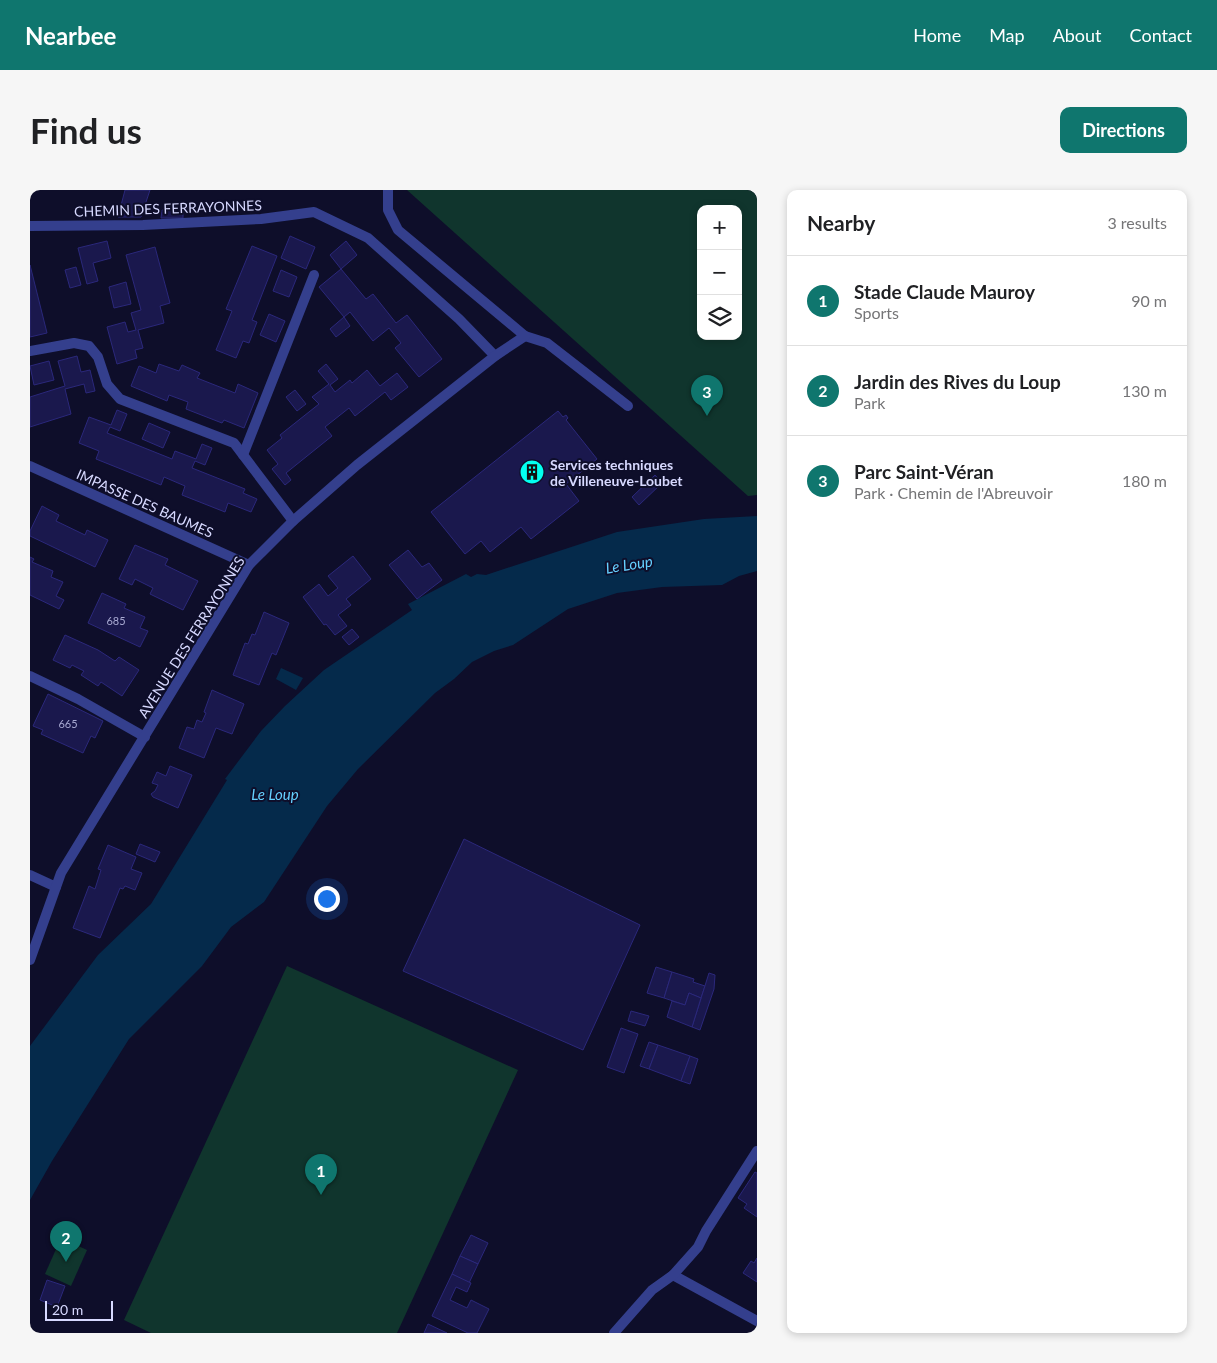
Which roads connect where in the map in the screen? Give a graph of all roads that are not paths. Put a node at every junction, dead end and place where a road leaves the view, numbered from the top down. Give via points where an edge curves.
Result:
1 (388, 190) edge
2 (30, 226) edge
3 (314, 275) dead end
4 (526, 336) junction
5 (30, 351) edge
6 (495, 356) junction
7 (628, 406) dead end
8 (243, 455) junction
9 (30, 466) edge
10 (293, 521) junction
11 (249, 565) junction
12 (30, 676) edge
13 (145, 737) junction
14 (30, 875) edge
15 (56, 887) junction
16 (30, 960) edge
17 (757, 1151) edge
18 (673, 1275) junction
19 (757, 1321) edge
20 (614, 1333) edge

1 - 4 street via 388,210 398,230
2 - 6 street, CHEMIN DES FERRAYONNES via 143,225 261,219 314,212 368,238 460,319
3 - 8 street
4 - 6 street, AVENUE DES FERRAYONNES
4 - 7 street via 547,343
5 - 8 street via 74,342 89,346 98,357 106,384 120,399 234,443
6 - 10 street, AVENUE DES FERRAYONNES via 357,465
8 - 10 street
9 - 11 street, IMPASSE DES BAUMES
10 - 11 street, AVENUE DES FERRAYONNES
11 - 13 street, AVENUE DES FERRAYONNES
12 - 13 street
13 - 15 street, AVENUE DES FERRAYONNES via 61,873
14 - 15 street
15 - 16 street, AVENUE DES FERRAYONNES
17 - 18 street via 698,1247
18 - 19 street
18 - 20 street via 652,1290

